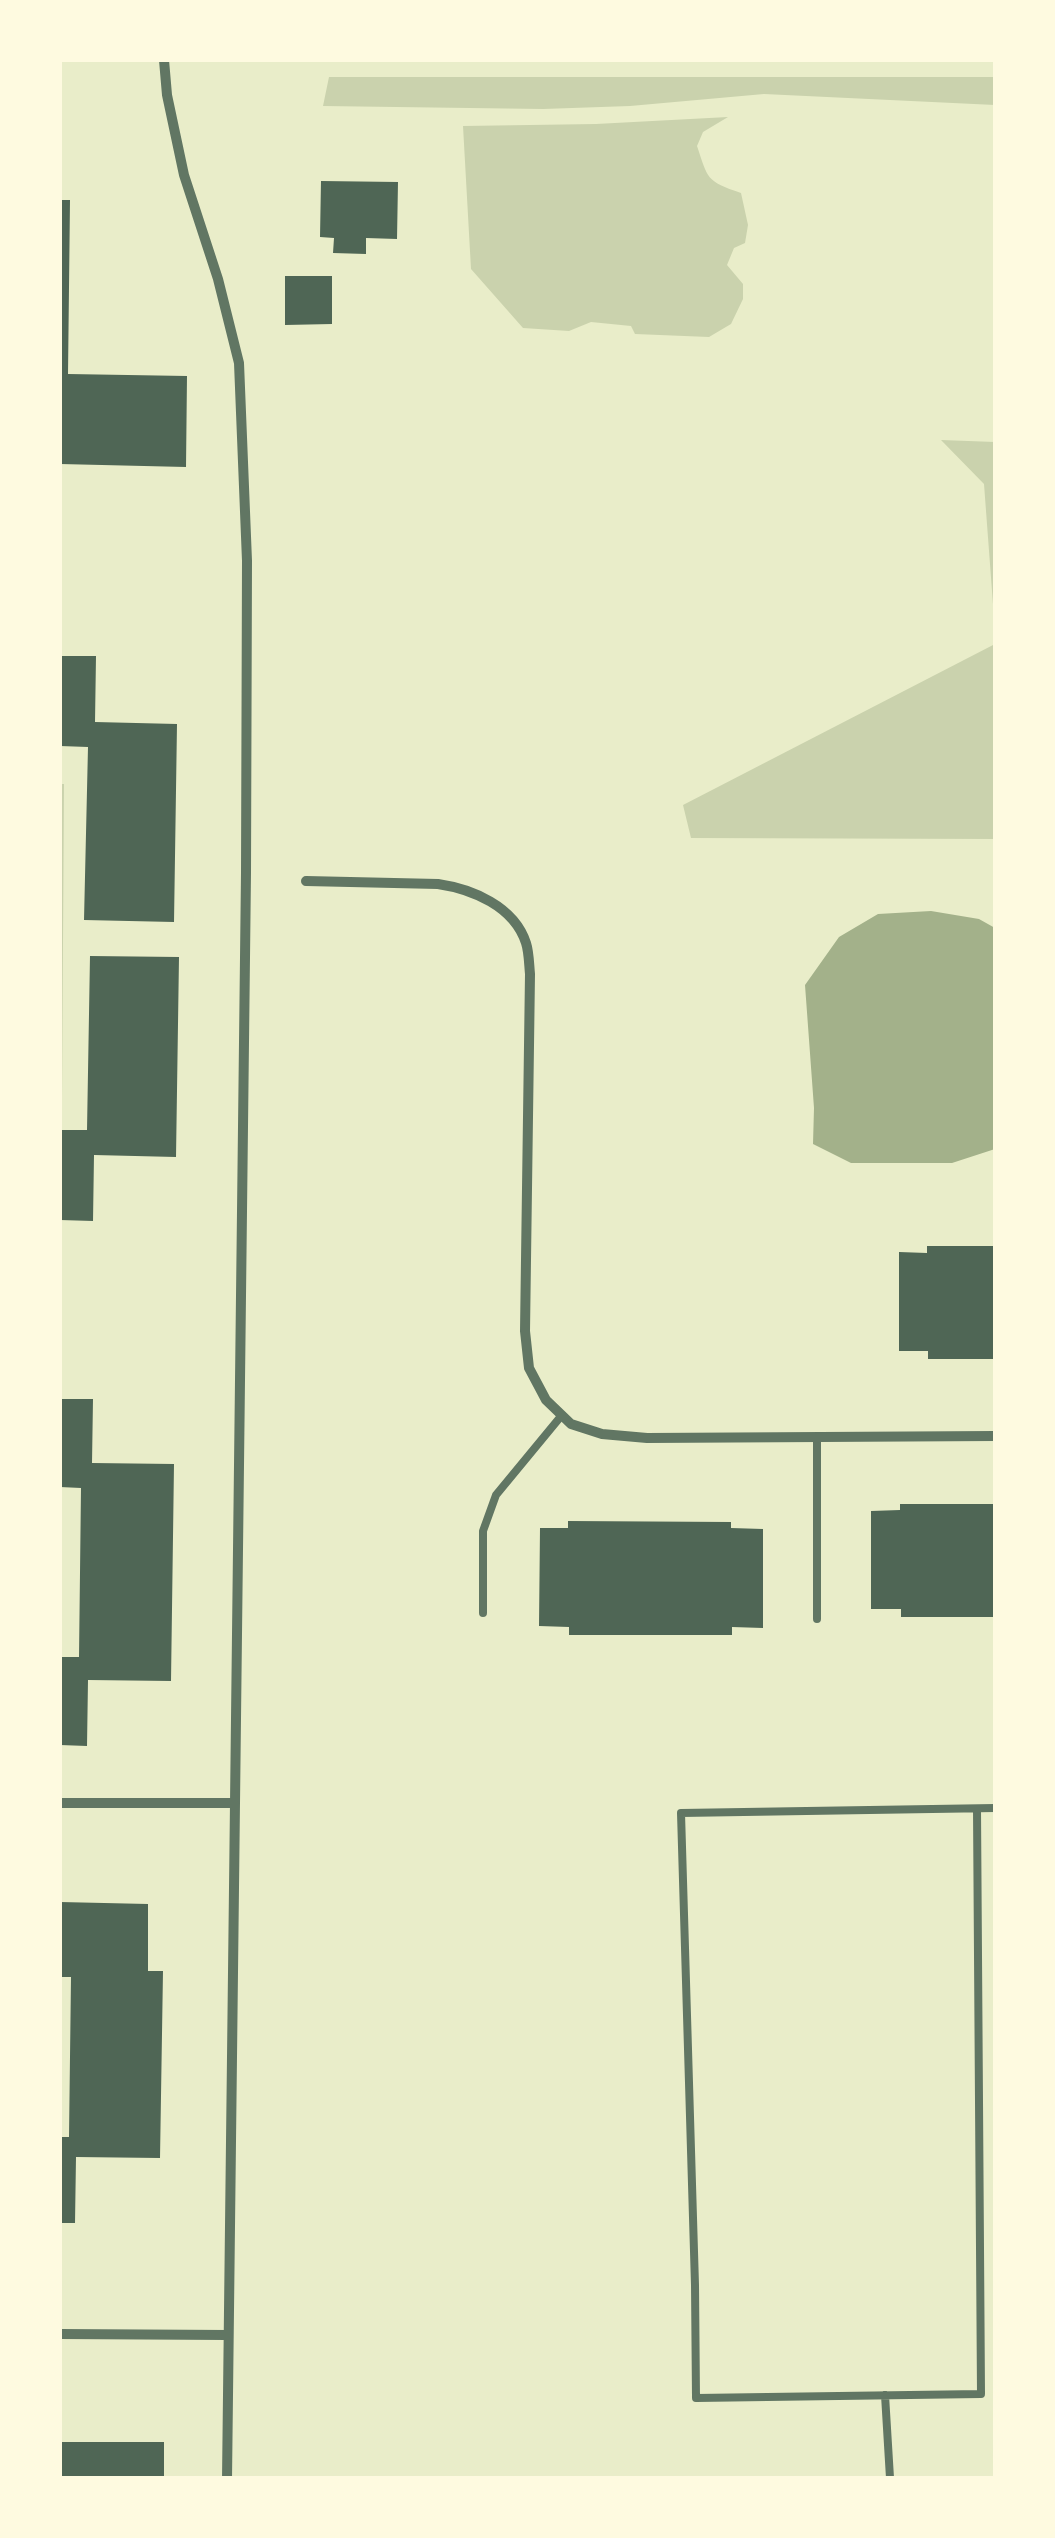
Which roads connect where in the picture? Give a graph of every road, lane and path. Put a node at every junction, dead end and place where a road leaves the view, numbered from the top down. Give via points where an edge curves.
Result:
1 (164, 60) edge
2 (306, 880) dead end
3 (562, 1415) junction
4 (995, 1436) edge
5 (816, 1437) junction
6 (484, 1613) dead end
7 (817, 1619) dead end
8 (60, 1803) edge
9 (235, 1803) junction
10 (995, 1808) edge
11 (977, 1809) junction
12 (60, 2334) edge
13 (227, 2335) junction
14 (885, 2395) junction
15 (227, 2478) edge
16 (890, 2478) edge

1 - 9 street via 184,176 239,363 247,561
2 - 3 street via 459,887 494,902 526,942 525,1331 530,1368
3 - 5 street via 602,1434 647,1438
3 - 6 lane via 496,1496 483,1531
4 - 5 street
5 - 7 lane
8 - 9 street
9 - 13 street
10 - 11 lane
11 - 14 lane via 981,2394
11 - 14 lane via 681,1813 696,2398
12 - 13 street
13 - 15 street
14 - 16 lane

